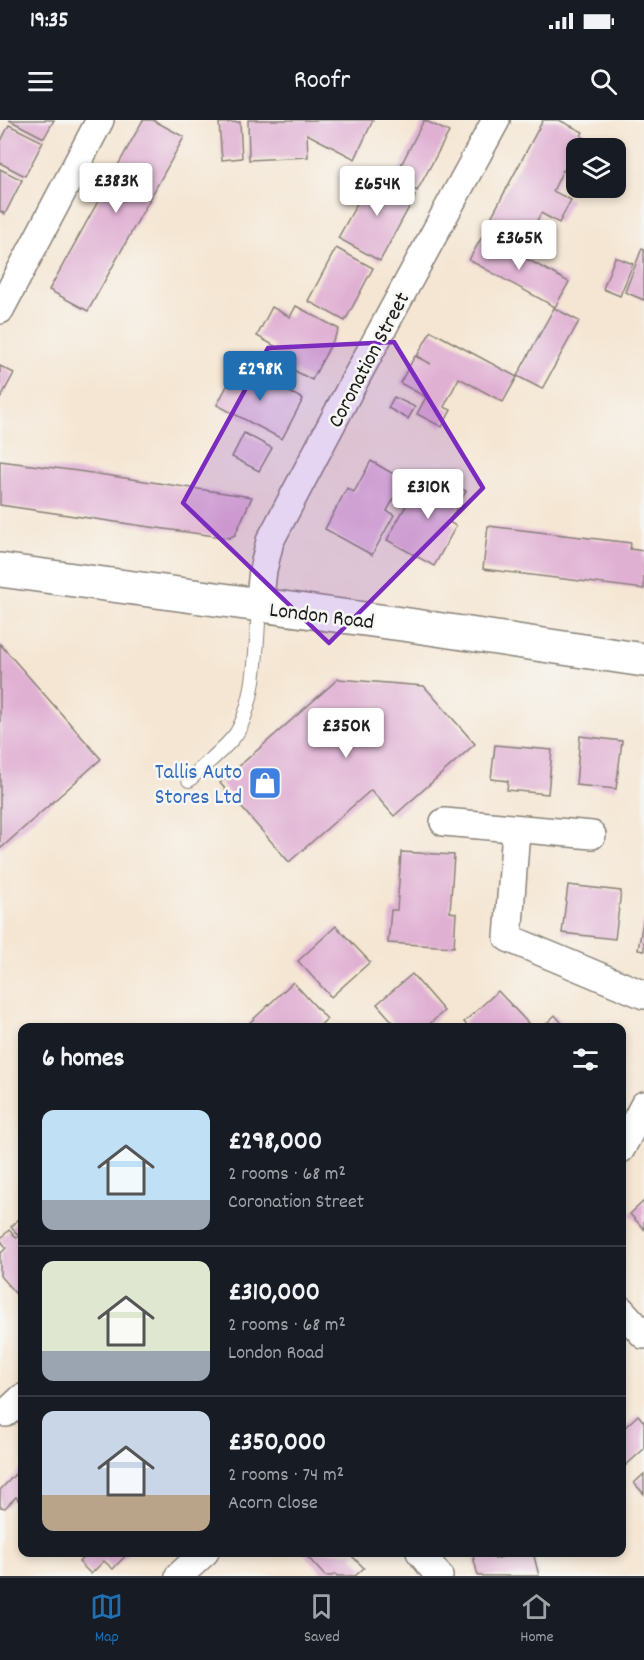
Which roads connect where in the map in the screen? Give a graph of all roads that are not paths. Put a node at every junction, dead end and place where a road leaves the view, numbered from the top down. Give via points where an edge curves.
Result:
1 (100, 120) edge
2 (496, 120) edge
3 (0, 310) edge
4 (0, 570) edge
5 (259, 606) junction
6 (644, 660) edge
7 (189, 780) dead end
8 (444, 822) dead end
9 (516, 830) junction
10 (592, 836) dead end
11 (644, 995) edge
12 (644, 1105) edge
13 (626, 1139) edge
14 (626, 1315) edge
15 (644, 1335) edge
16 (424, 1557) edge
17 (439, 1576) edge

1 - 3 street
2 - 5 street, Coronation Street via 270,542
4 - 5 main road, London Road
5 - 6 main road, London Road
5 - 7 lane via 247,708 235,734
8 - 9 street
9 - 10 street
9 - 11 street via 508,938
12 - 13 street
14 - 15 street
16 - 17 street

